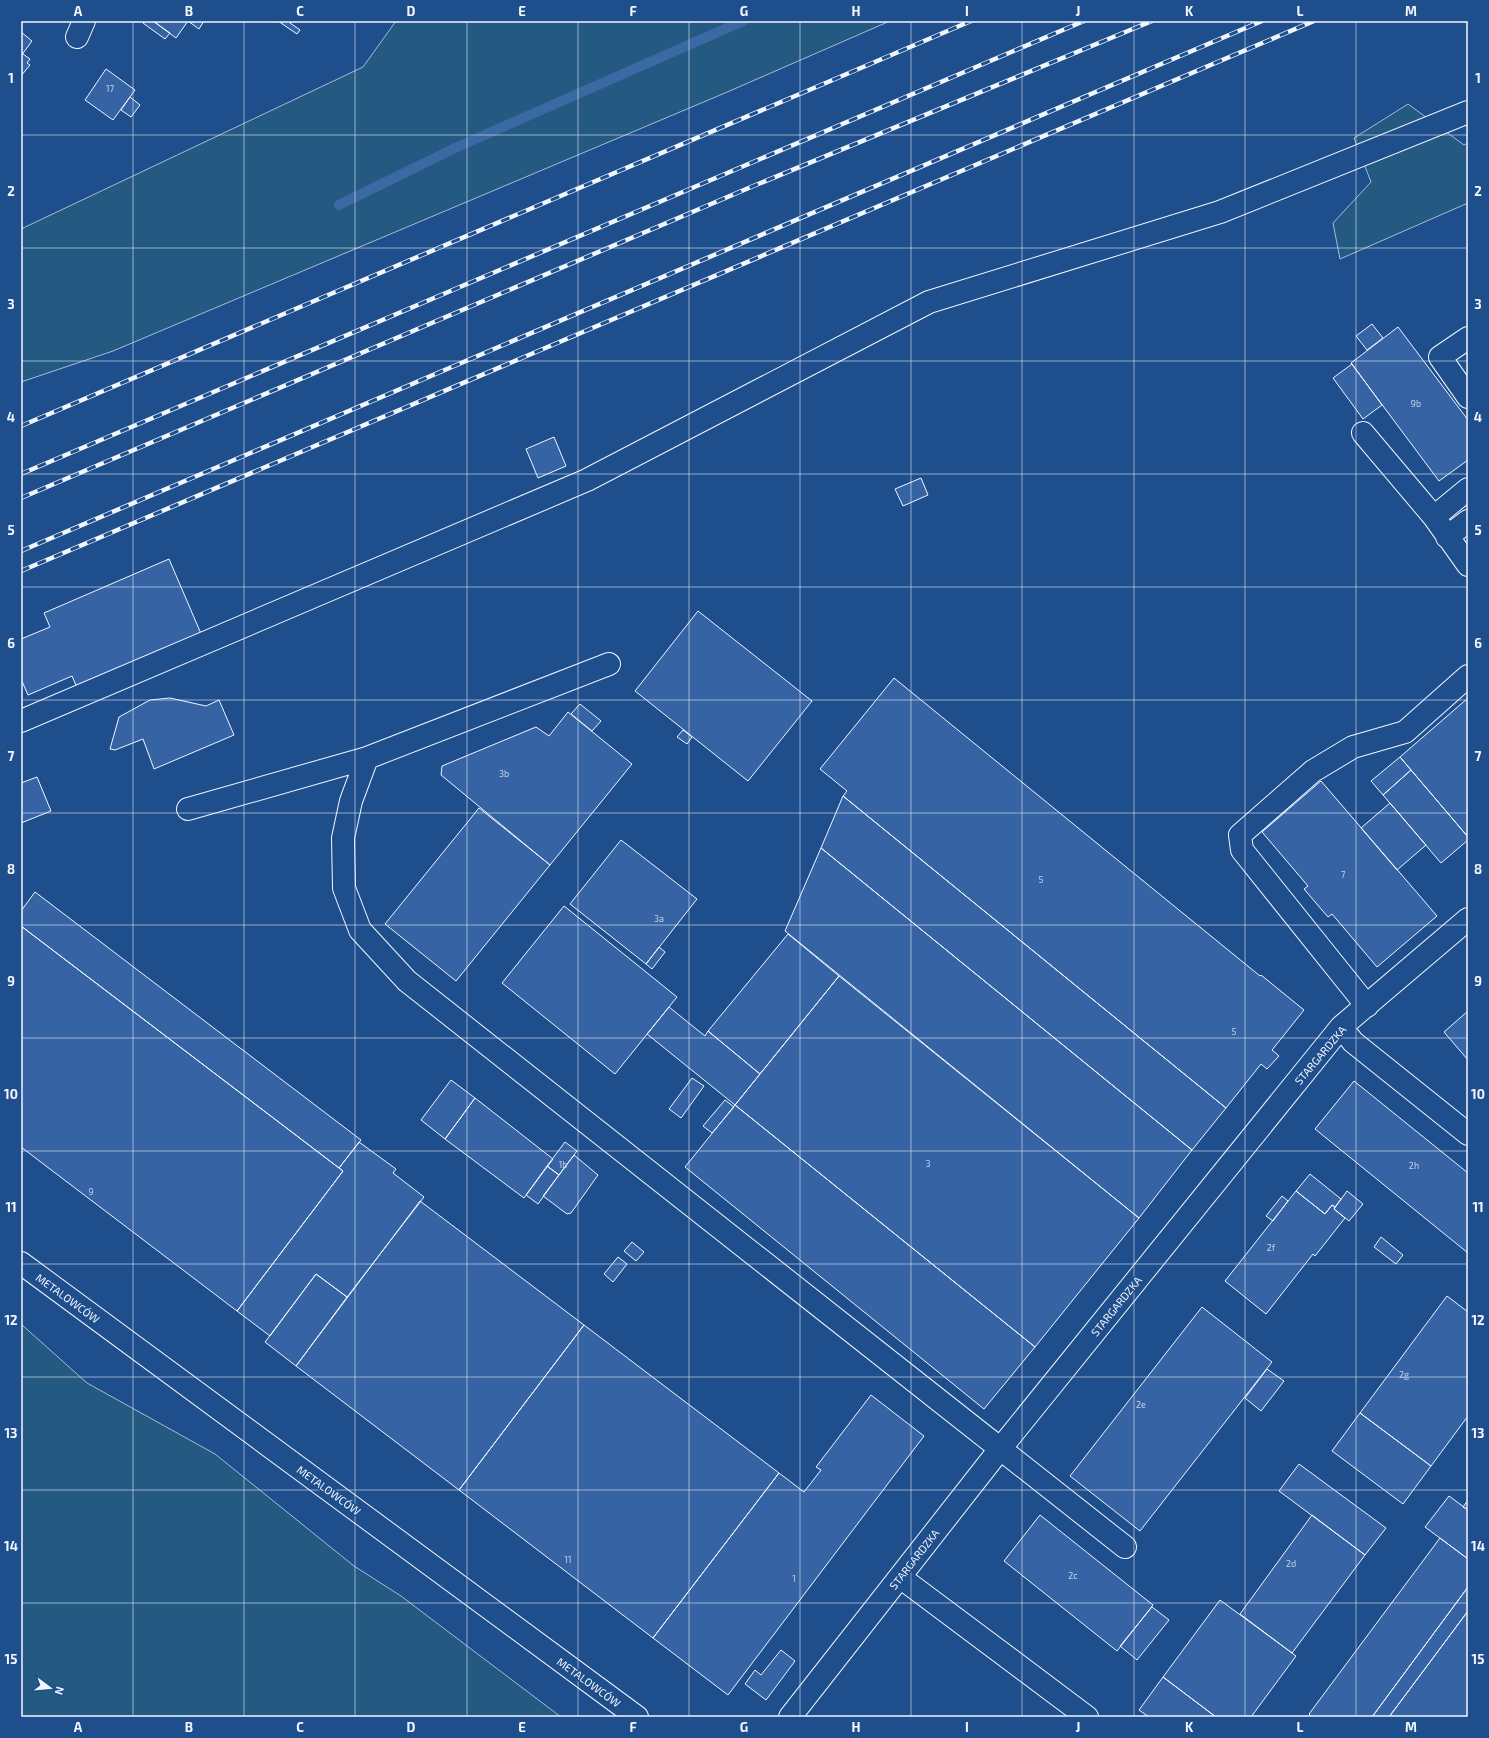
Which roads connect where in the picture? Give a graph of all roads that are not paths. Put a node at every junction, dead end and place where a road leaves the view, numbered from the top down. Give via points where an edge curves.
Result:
1 (1468, 112) edge
2 (1468, 338) edge
3 (1468, 396) edge
4 (1363, 433) dead end
5 (1468, 489) edge
6 (1434, 517) junction
7 (1468, 521) edge
8 (1447, 537) junction
9 (1468, 565) edge
10 (609, 664) dead end
11 (1468, 676) edge
12 (21, 721) edge
13 (367, 758) junction
14 (188, 809) dead end
15 (1468, 919) edge
16 (1367, 1006) junction
17 (1341, 1027) junction
18 (1468, 1134) edge
19 (21, 1263) edge
20 (1000, 1449) junction
21 (1125, 1547) dead end
22 (900, 1577) junction
23 (637, 1717) edge
24 (790, 1717) edge
25 (1087, 1717) edge

1 - 12 street via 1220,212 929,302 587,480
2 - 3 street via 1440,357
4 - 6 street
5 - 6 street
6 - 8 street
7 - 8 street
8 - 9 street
10 - 13 street
11 - 16 street via 1405,732 1353,747 1313,772 1240,835 1242,850
13 - 14 street
13 - 20 street via 351,801 343,838 344,888 360,930 407,981
15 - 16 street, STARGARDZKA
16 - 17 street, STARGARDZKA
17 - 18 street via 1353,1042
17 - 20 street, STARGARDZKA
19 - 23 street, METALOWCÓW
20 - 21 street
20 - 22 street, STARGARDZKA
22 - 24 street, STARGARDZKA
22 - 25 street

